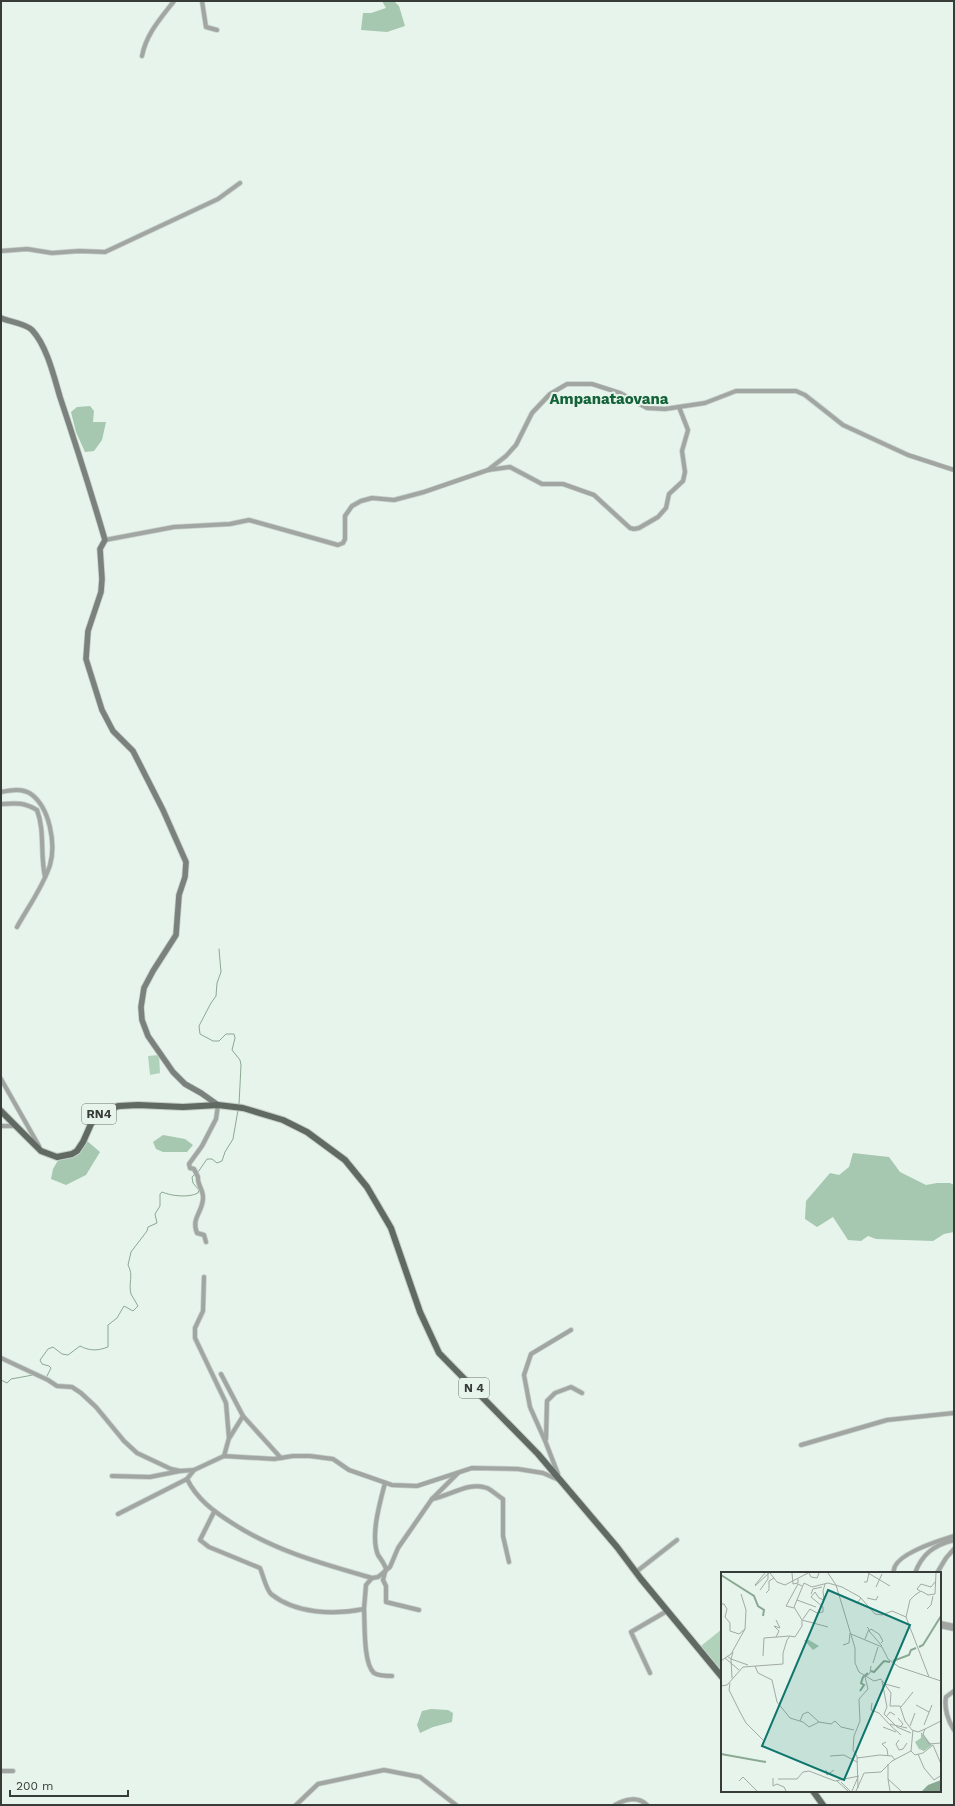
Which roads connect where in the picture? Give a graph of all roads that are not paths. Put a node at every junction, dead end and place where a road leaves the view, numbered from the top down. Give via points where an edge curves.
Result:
1 (174, 1) edge
2 (202, 1) edge
3 (218, 30) dead end
4 (142, 56) dead end
5 (240, 183) dead end
6 (1, 251) edge
7 (1, 318) edge
8 (679, 407) junction
9 (488, 470) junction
10 (954, 470) edge
11 (105, 540) junction
12 (1, 792) edge
13 (1, 804) edge
14 (45, 877) junction
15 (17, 927) dead end
16 (1, 1078) edge
17 (218, 1105) junction
18 (239, 1108) joint
19 (1, 1111) edge
20 (1, 1126) edge
21 (14, 1126) junction
22 (41, 1151) junction
23 (206, 1242) dead end
24 (204, 1277) dead end
25 (571, 1330) dead end
26 (1, 1358) edge
27 (221, 1374) dead end
28 (582, 1393) dead end
29 (954, 1413) edge
30 (243, 1416) junction
31 (229, 1438) junction
32 (546, 1443) junction
33 (801, 1445) dead end
34 (224, 1456) junction
35 (281, 1458) junction
36 (194, 1470) junction
37 (180, 1471) junction
38 (459, 1472) junction
39 (112, 1476) dead end
40 (187, 1479) junction
41 (561, 1482) junction
42 (385, 1483) junction
43 (432, 1499) junction
44 (214, 1512) junction
45 (118, 1514) dead end
46 (954, 1536) edge
47 (677, 1540) dead end
48 (954, 1540) edge
49 (954, 1549) edge
50 (509, 1562) dead end
51 (386, 1568) junction
52 (636, 1572) junction
53 (894, 1572) edge
54 (915, 1572) edge
55 (938, 1572) edge
56 (372, 1578) junction
57 (364, 1609) junction
58 (419, 1610) dead end
59 (667, 1611) junction
60 (941, 1623) edge
61 (941, 1626) edge
62 (954, 1627) edge
63 (650, 1673) dead end
64 (392, 1676) dead end
65 (721, 1676) edge
66 (954, 1691) edge
67 (954, 1730) edge
68 (1, 1771) edge
69 (13, 1771) dead end
70 (814, 1792) edge
71 (296, 1805) edge
72 (456, 1805) edge
73 (615, 1805) edge
74 (647, 1805) edge
75 (823, 1805) edge

1 - 4 street via 150,34
2 - 3 street via 206,27
5 - 6 street via 218,199 105,252 52,253 27,249
7 - 11 street via 23,324 30,329 47,357
8 - 9 street via 647,408 620,394 592,384 567,384 550,394 532,413 516,445
8 - 9 street via 688,430 682,451 685,472 683,481 669,494 666,508 658,517 639,528 630,528 594,495 581,490 563,484 542,484 510,467
8 - 10 street via 706,403 736,391 796,392 805,395 843,425 908,455
9 - 11 street via 394,500 372,498 361,501 352,506 345,516 345,539 338,545 249,520 230,524 174,527
11 - 17 street via 100,549 101,592 88,632 86,659 102,710 113,731 133,751 186,862 185,877 179,895 176,935 144,988 142,1020 148,1036 173,1072 185,1084
12 - 14 street via 20,790 30,794 44,811 53,852
13 - 14 street via 18,802 37,810 42,831
14 - 15 street
16 - 22 street
17 - 18 main road, RN4
17 - 22 main road, RN4 via 118,1106 101,1112 95,1118 83,1142 72,1154 56,1157
17 - 23 street via 216,1119 189,1164 198,1177 197,1181 203,1194 194,1221 195,1227 197,1233 204,1235
18 - 41 main road, N 4 via 283,1120 307,1132 354,1170 391,1228 420,1312 439,1353 538,1454
19 - 21 main road, RN4
20 - 21 street
21 - 22 main road, RN4
24 - 31 street via 203,1311 195,1328 195,1338 226,1403
25 - 32 street via 531,1354 524,1375 530,1407
26 - 37 street via 57,1386 72,1387 96,1407 137,1453 161,1466
27 - 30 street
28 - 32 street via 571,1387 555,1393 547,1401
29 - 33 street via 887,1420
30 - 31 street
30 - 35 street
31 - 34 street
32 - 41 street
34 - 35 street
34 - 36 street
35 - 42 street via 325,1457 333,1459 349,1470
36 - 37 street
36 - 40 street
37 - 39 street via 150,1477
38 - 41 street via 472,1468 518,1469 543,1473
38 - 42 street via 417,1486
38 - 43 street
40 - 44 street via 196,1495
40 - 45 street
41 - 52 main road, N 4
42 - 51 street via 377,1512 376,1544
43 - 50 street via 443,1497 463,1487 486,1488 503,1499 503,1536
43 - 51 street via 398,1548 390,1567
44 - 56 street via 251,1536 291,1554
44 - 57 street via 200,1540 209,1547 260,1568 270,1593 297,1609 336,1612
46 - 53 street via 905,1555 896,1564
47 - 52 street
48 - 54 street via 924,1555
49 - 55 street
51 - 56 street via 378,1577
51 - 58 street via 383,1580 386,1586 386,1602
52 - 59 main road, N 4
56 - 57 street via 366,1585
57 - 64 street via 369,1666 378,1675
59 - 63 street via 631,1632
59 - 65 main road, N 4
60 - 62 street
61 - 62 street
66 - 67 street via 946,1697 945,1702
68 - 69 street
70 - 75 main road
71 - 72 street via 318,1784 384,1770 420,1777
73 - 74 street via 629,1799 643,1801

